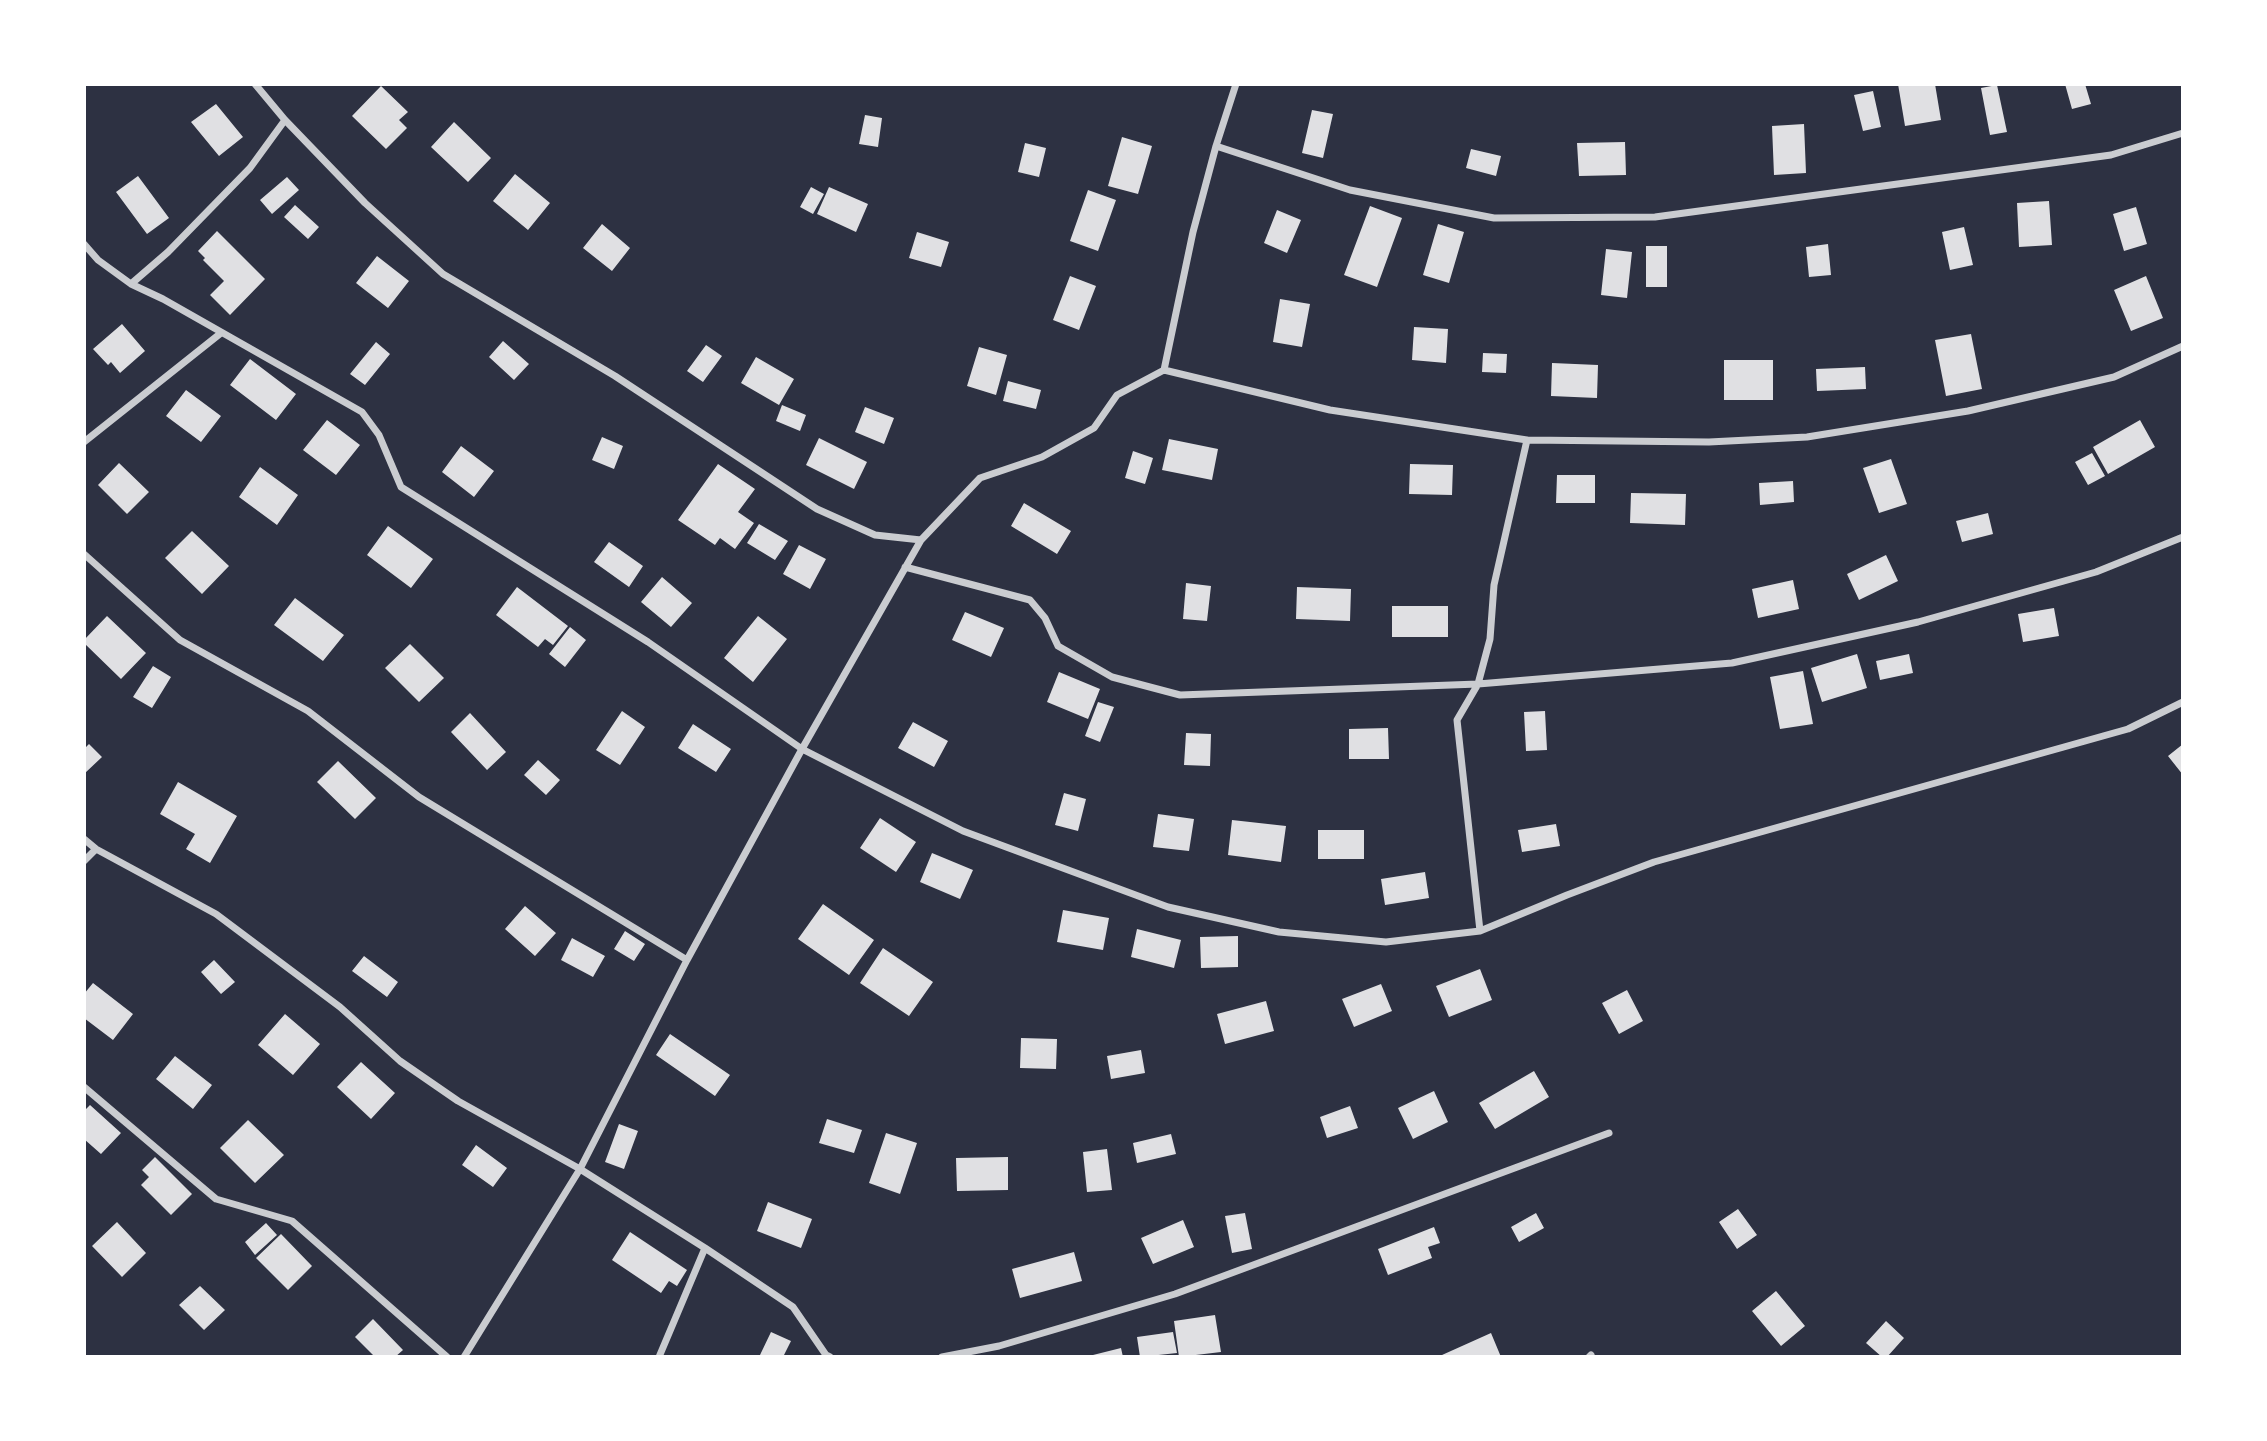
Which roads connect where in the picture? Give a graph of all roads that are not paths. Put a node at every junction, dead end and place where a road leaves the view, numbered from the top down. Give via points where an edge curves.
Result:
1 (255, 84) edge
2 (1236, 84) edge
3 (285, 120) junction
4 (2183, 133) edge
5 (1216, 146) junction
6 (84, 244) edge
7 (131, 284) junction
8 (221, 332) junction
9 (2183, 346) edge
10 (1164, 370) junction
11 (1527, 440) junction
12 (84, 442) edge
13 (2183, 537) edge
14 (921, 540) junction
15 (84, 554) edge
16 (905, 567) junction
17 (1478, 684) junction
18 (2183, 702) edge
19 (802, 749) junction
20 (84, 839) edge
21 (96, 849) junction
22 (84, 862) edge
23 (1480, 931) junction
24 (687, 960) junction
25 (84, 1087) edge
26 (1609, 1133) dead end
27 (580, 1169) junction
28 (705, 1248) junction
29 (447, 1357) edge
30 (464, 1357) edge
31 (659, 1357) edge
32 (830, 1357) edge
33 (942, 1357) edge

1 - 3 street
2 - 5 street
3 - 7 street via 250,168
3 - 14 street via 365,203 443,274 615,376 817,509 874,535
4 - 5 street via 2111,155 1655,217 1494,218 1350,190
5 - 10 street
6 - 7 street
7 - 8 street
8 - 12 street
8 - 19 street via 362,412 379,435 401,487 648,642
9 - 11 street via 2114,377 1968,411 1807,437 1709,442
10 - 11 street via 1330,411
10 - 14 street via 1116,395 1094,428 1042,457 980,478
11 - 17 street via 1494,585 1490,639
13 - 17 street via 2058,583 1918,622 1732,663
14 - 16 street
15 - 24 street via 180,640 308,711 419,797
16 - 17 street via 1030,600 1058,646 1112,677 1180,695
16 - 19 street
17 - 23 street via 1457,720
18 - 23 street via 2128,729 1654,862
19 - 23 street via 963,831 1168,907 1279,932 1385,942
19 - 24 street
20 - 21 street
21 - 22 street
21 - 27 street via 216,914 340,1007 400,1061 458,1101
24 - 27 street
25 - 29 street via 216,1199 292,1221
26 - 33 street via 1175,1294 999,1346
27 - 28 street
27 - 30 street
28 - 31 street
28 - 32 street via 793,1307

